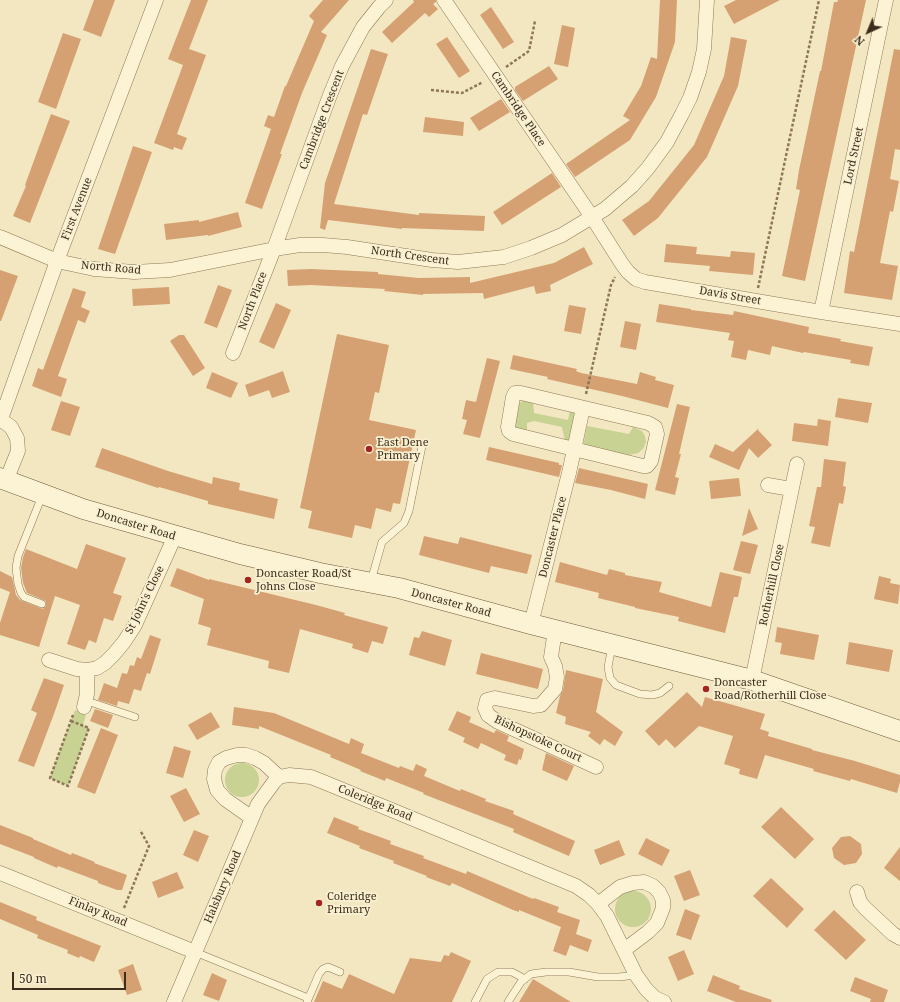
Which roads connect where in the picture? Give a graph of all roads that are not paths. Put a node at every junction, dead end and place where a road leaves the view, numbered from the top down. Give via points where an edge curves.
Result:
1 (156, 0) edge
2 (386, 0) edge
3 (444, 0) edge
4 (707, 0) edge
5 (886, 0) edge
6 (592, 217) junction
7 (0, 237) edge
8 (274, 249) junction
9 (57, 261) junction
10 (821, 312) junction
11 (900, 324) edge
12 (233, 353) dead end
13 (583, 408) junction
14 (0, 419) edge
15 (422, 446) dead end
16 (574, 450) junction
17 (797, 464) dead end
18 (3, 480) edge
19 (768, 485) dead end
20 (791, 490) junction
21 (43, 495) junction
22 (175, 536) junction
23 (370, 583) junction
24 (42, 604) dead end
25 (531, 624) junction
26 (555, 630) junction
27 (612, 644) junction
28 (49, 660) dead end
29 (87, 670) junction
30 (752, 680) junction
31 (668, 686) dead end
32 (86, 704) joint
33 (135, 716) dead end
34 (900, 729) edge
35 (596, 767) dead end
36 (279, 777) junction
37 (252, 818) junction
38 (0, 873) edge
39 (857, 892) dead end
40 (598, 904) junction
41 (900, 938) edge
42 (624, 950) junction
43 (195, 952) junction
44 (340, 972) dead end
45 (636, 975) junction
46 (525, 979) junction
47 (307, 1000) edge
48 (174, 1002) edge
49 (475, 1002) edge
50 (508, 1002) edge
51 (664, 1002) edge

1 - 9 street, First Avenue
2 - 8 street, Cambridge Crescent via 363,27 342,66
3 - 6 street, Cambridge Place
4 - 6 street, North Crescent via 699,72 682,114 667,142 648,168 632,186
5 - 10 street, Lord Street
6 - 8 street, North Crescent via 562,235 531,248 504,257 480,260 432,260 323,245
6 - 10 street, Davis Street via 622,264 636,279
7 - 9 street, North Road
8 - 9 street, North Road via 153,271 94,269
8 - 12 street, North Place
9 - 14 street, First Avenue
10 - 11 street, Davis Street
13 - 16 street, Doncaster Place
13 - 16 street via 521,393 515,393 513,397 509,432
13 - 16 street via 648,423 655,427 657,434 651,461 647,466
14 - 18 street, First Avenue via 11,427 17,438 18,451
15 - 23 lane via 409,511 404,523 382,542
16 - 25 street, Doncaster Place
17 - 20 street, Rotherhill Close
18 - 21 street, Doncaster Road
19 - 20 street
20 - 30 street, Rotherhill Close
21 - 22 street, Doncaster Road
21 - 24 lane via 18,556 16,568 21,593 24,597
22 - 23 street, Doncaster Road via 240,554
22 - 29 street, St John's Close via 135,625 124,642 105,663
23 - 25 street, Doncaster Road via 399,588
25 - 26 street, Doncaster Road
26 - 27 street, Doncaster Road
26 - 35 street, Bishopstoke Court via 551,657 557,677 555,689 548,697 533,706 495,698 487,700 485,708 488,715 498,722
27 - 30 street, Doncaster Road
27 - 31 lane via 608,668 610,678 616,685 640,694 652,695 660,693
28 - 29 street
29 - 32 street
30 - 34 street, Doncaster Road
32 - 33 lane
36 - 37 street, Halsbury Road via 258,804
36 - 37 street via 264,763 246,755 226,758 219,762 214,775 217,790 225,800
36 - 40 street, Coleridge Road via 311,777 576,886
37 - 43 street, Halsbury Road
38 - 43 street, Finlay Road
39 - 41 street via 865,908
40 - 42 street, Coleridge Road
40 - 42 street via 620,887 633,883 644,882 659,892 664,908 658,923
42 - 45 street, Coleridge Road
43 - 47 lane
43 - 48 street, Halsbury Road
44 - 47 lane via 328,967 323,968
45 - 46 lane via 598,977 570,972 546,972 531,974
45 - 51 street, Coleridge Road via 655,998
46 - 49 lane via 512,972 498,972 487,979
46 - 50 lane

